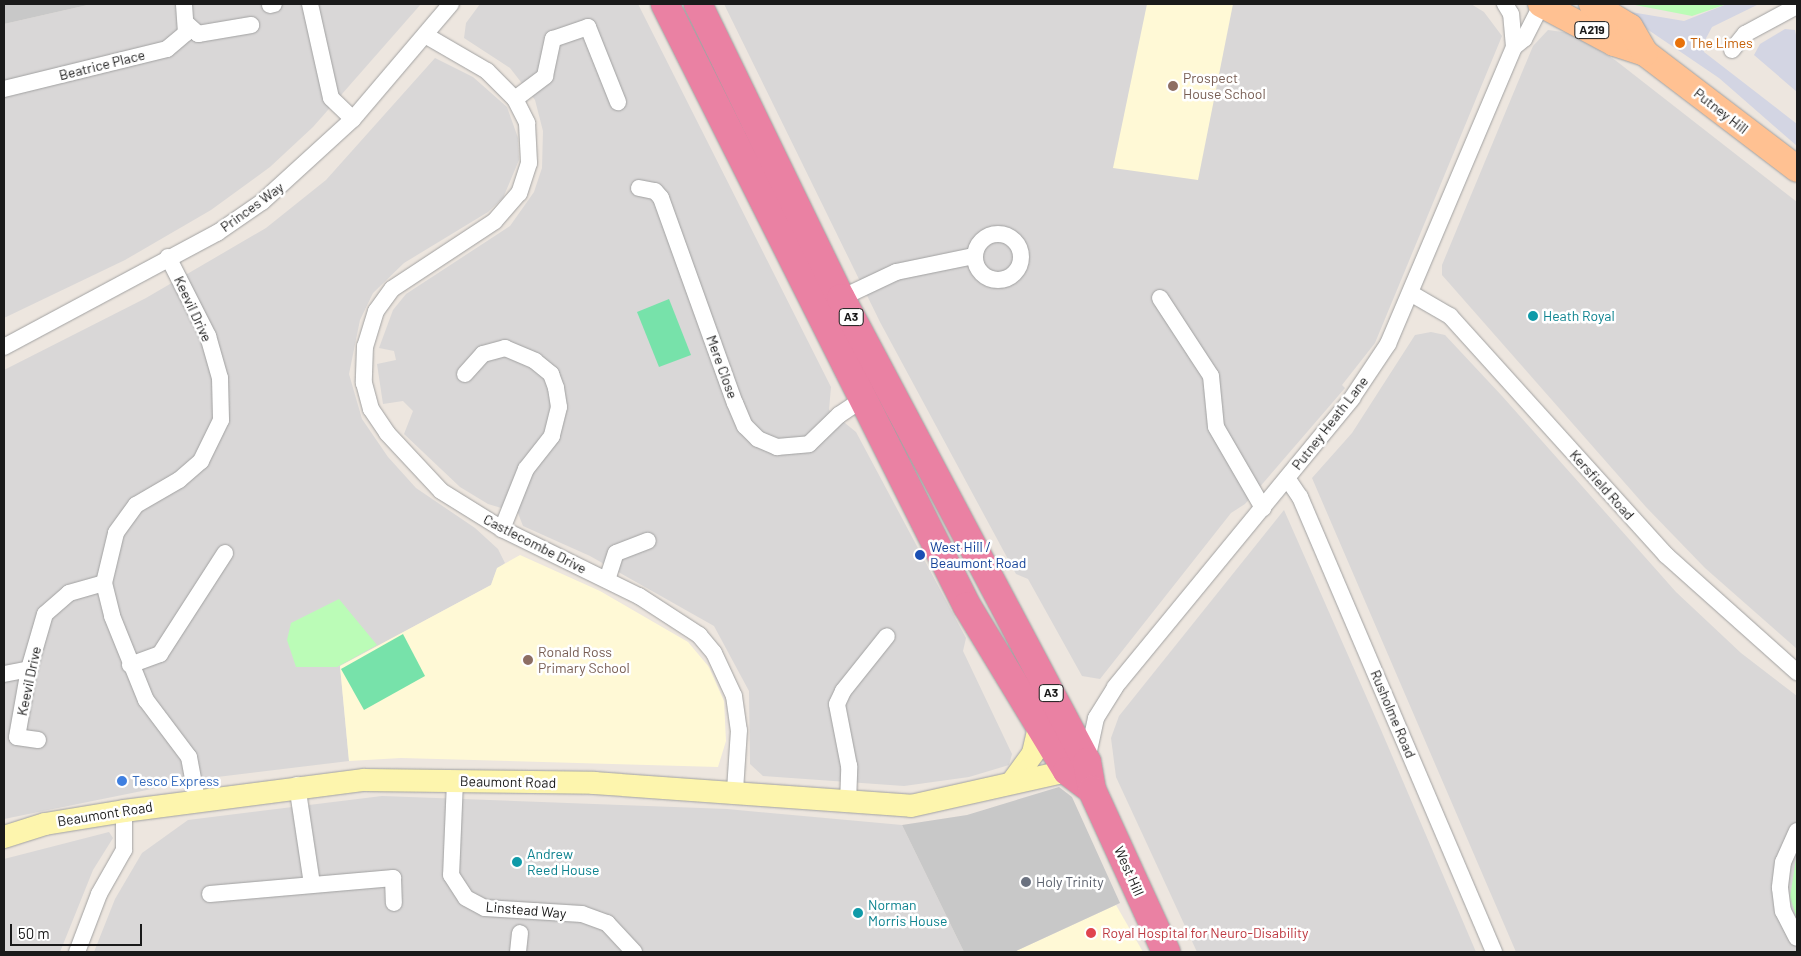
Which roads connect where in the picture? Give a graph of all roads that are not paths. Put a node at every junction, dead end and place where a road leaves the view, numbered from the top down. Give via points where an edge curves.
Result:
1 (184, 4) edge
2 (310, 4) edge
3 (451, 4) edge
4 (666, 4) edge
5 (698, 4) edge
6 (1505, 4) edge
7 (1541, 4) edge
8 (1592, 4) edge
9 (1797, 6) edge
10 (187, 24) junction
11 (251, 24) dead end
12 (425, 35) junction
13 (1514, 47) junction
14 (1732, 50) dead end
15 (1645, 53) junction
16 (4, 89) edge
17 (515, 99) junction
18 (618, 102) dead end
19 (353, 119) junction
20 (1797, 170) edge
21 (639, 188) dead end
22 (974, 256) dead end
23 (168, 257) junction
24 (1412, 294) junction
25 (841, 298) junction
26 (1160, 298) dead end
27 (4, 347) edge
28 (465, 374) dead end
29 (863, 399) junction
30 (1287, 478) junction
31 (1263, 508) junction
32 (502, 530) junction
33 (648, 541) dead end
34 (225, 553) dead end
35 (607, 580) junction
36 (104, 583) junction
37 (887, 636) dead end
38 (130, 665) junction
39 (29, 669) junction
40 (1797, 672) edge
41 (4, 674) edge
42 (1039, 727) junction
43 (38, 740) dead end
44 (1077, 767) junction
45 (454, 781) junction
46 (1013, 781) junction
47 (297, 785) junction
48 (735, 791) junction
49 (197, 800) junction
50 (848, 804) junction
51 (124, 811) junction
52 (1797, 831) edge
53 (4, 837) edge
54 (312, 884) junction
55 (210, 894) dead end
56 (394, 903) dead end
57 (520, 933) dead end
58 (1797, 938) edge
59 (77, 952) edge
60 (518, 952) edge
61 (634, 952) edge
62 (1166, 952) edge
63 (1494, 952) edge

1 - 10 street
2 - 19 street via 332,98
3 - 12 street, Princes Way
4 - 29 highway, A3
5 - 25 highway, A3
6 - 13 street, Putney Heath Lane via 1511,14
7 - 13 street, Putney Heath Lane via 1524,39
7 - 15 main road, A219 via 1614,43
8 - 15 main road, A219 via 1630,27
9 - 14 street via 1745,34
10 - 11 street via 198,34
10 - 16 street, Beatrice Place via 186,33 167,49
12 - 17 street, Castlecombe Drive via 487,71
12 - 19 street, Princes Way
13 - 24 street, Putney Heath Lane
15 - 20 main road, Putney Hill / A219
17 - 18 street via 545,76 553,38 588,27
17 - 32 street, Castlecombe Drive via 527,123 529,163 519,193 495,221 392,289 376,311 365,346 366,396 387,433 441,491
19 - 23 street, Princes Way via 262,202 217,233
21 - 29 street, Mere Close via 655,190 661,198 735,403 745,426 758,439 777,448 809,444 838,415
22 - 25 street via 896,272
23 - 27 street, Princes Way
23 - 36 street, Keevil Drive via 208,336 220,378 221,420 201,461 179,480 136,505 108,554
24 - 30 street, Putney Heath Lane via 1388,344 1352,398
24 - 40 street, Kersfield Road via 1450,316 1666,555
25 - 44 highway, A3
26 - 31 street via 1211,376 1216,427
28 - 32 street via 483,354 505,348 535,360 551,374 556,388 558,407 552,436 526,469
29 - 42 highway, A3 via 967,606
30 - 31 street, Putney Heath Lane
30 - 63 street, Rusholme Road via 1304,506
31 - 44 street, Putney Heath Lane via 1115,687 1096,718
32 - 35 street, Castlecombe Drive
33 - 35 street via 616,554
34 - 38 street via 160,654
35 - 48 street, Castlecombe Drive via 680,620 714,653 729,682 738,713
36 - 38 street, Keevil Drive
36 - 39 street, Keevil Drive via 56,600 45,614
37 - 50 street via 842,690 837,704 849,766
38 - 49 street, Keevil Drive via 146,700 189,757
39 - 41 street
39 - 43 street, Keevil Drive via 17,737
42 - 44 highway, A3
42 - 46 street via 1033,752
44 - 46 street, Beaumont Road
44 - 62 highway, West Hill / A3 via 1092,790
45 - 47 street, Beaumont Road via 364,780
45 - 48 street, Beaumont Road
45 - 61 street, Linstead Way via 451,875 466,898 485,908 596,919 614,928
46 - 50 street, Beaumont Road via 911,806
47 - 49 street, Beaumont Road
47 - 54 street
48 - 50 street, Beaumont Road
49 - 51 street, Beaumont Road
51 - 53 street, Beaumont Road via 45,824
51 - 59 street via 124,850 99,894
52 - 58 street via 1784,862 1780,888 1783,911
54 - 55 street
54 - 56 street via 393,878
57 - 60 street

